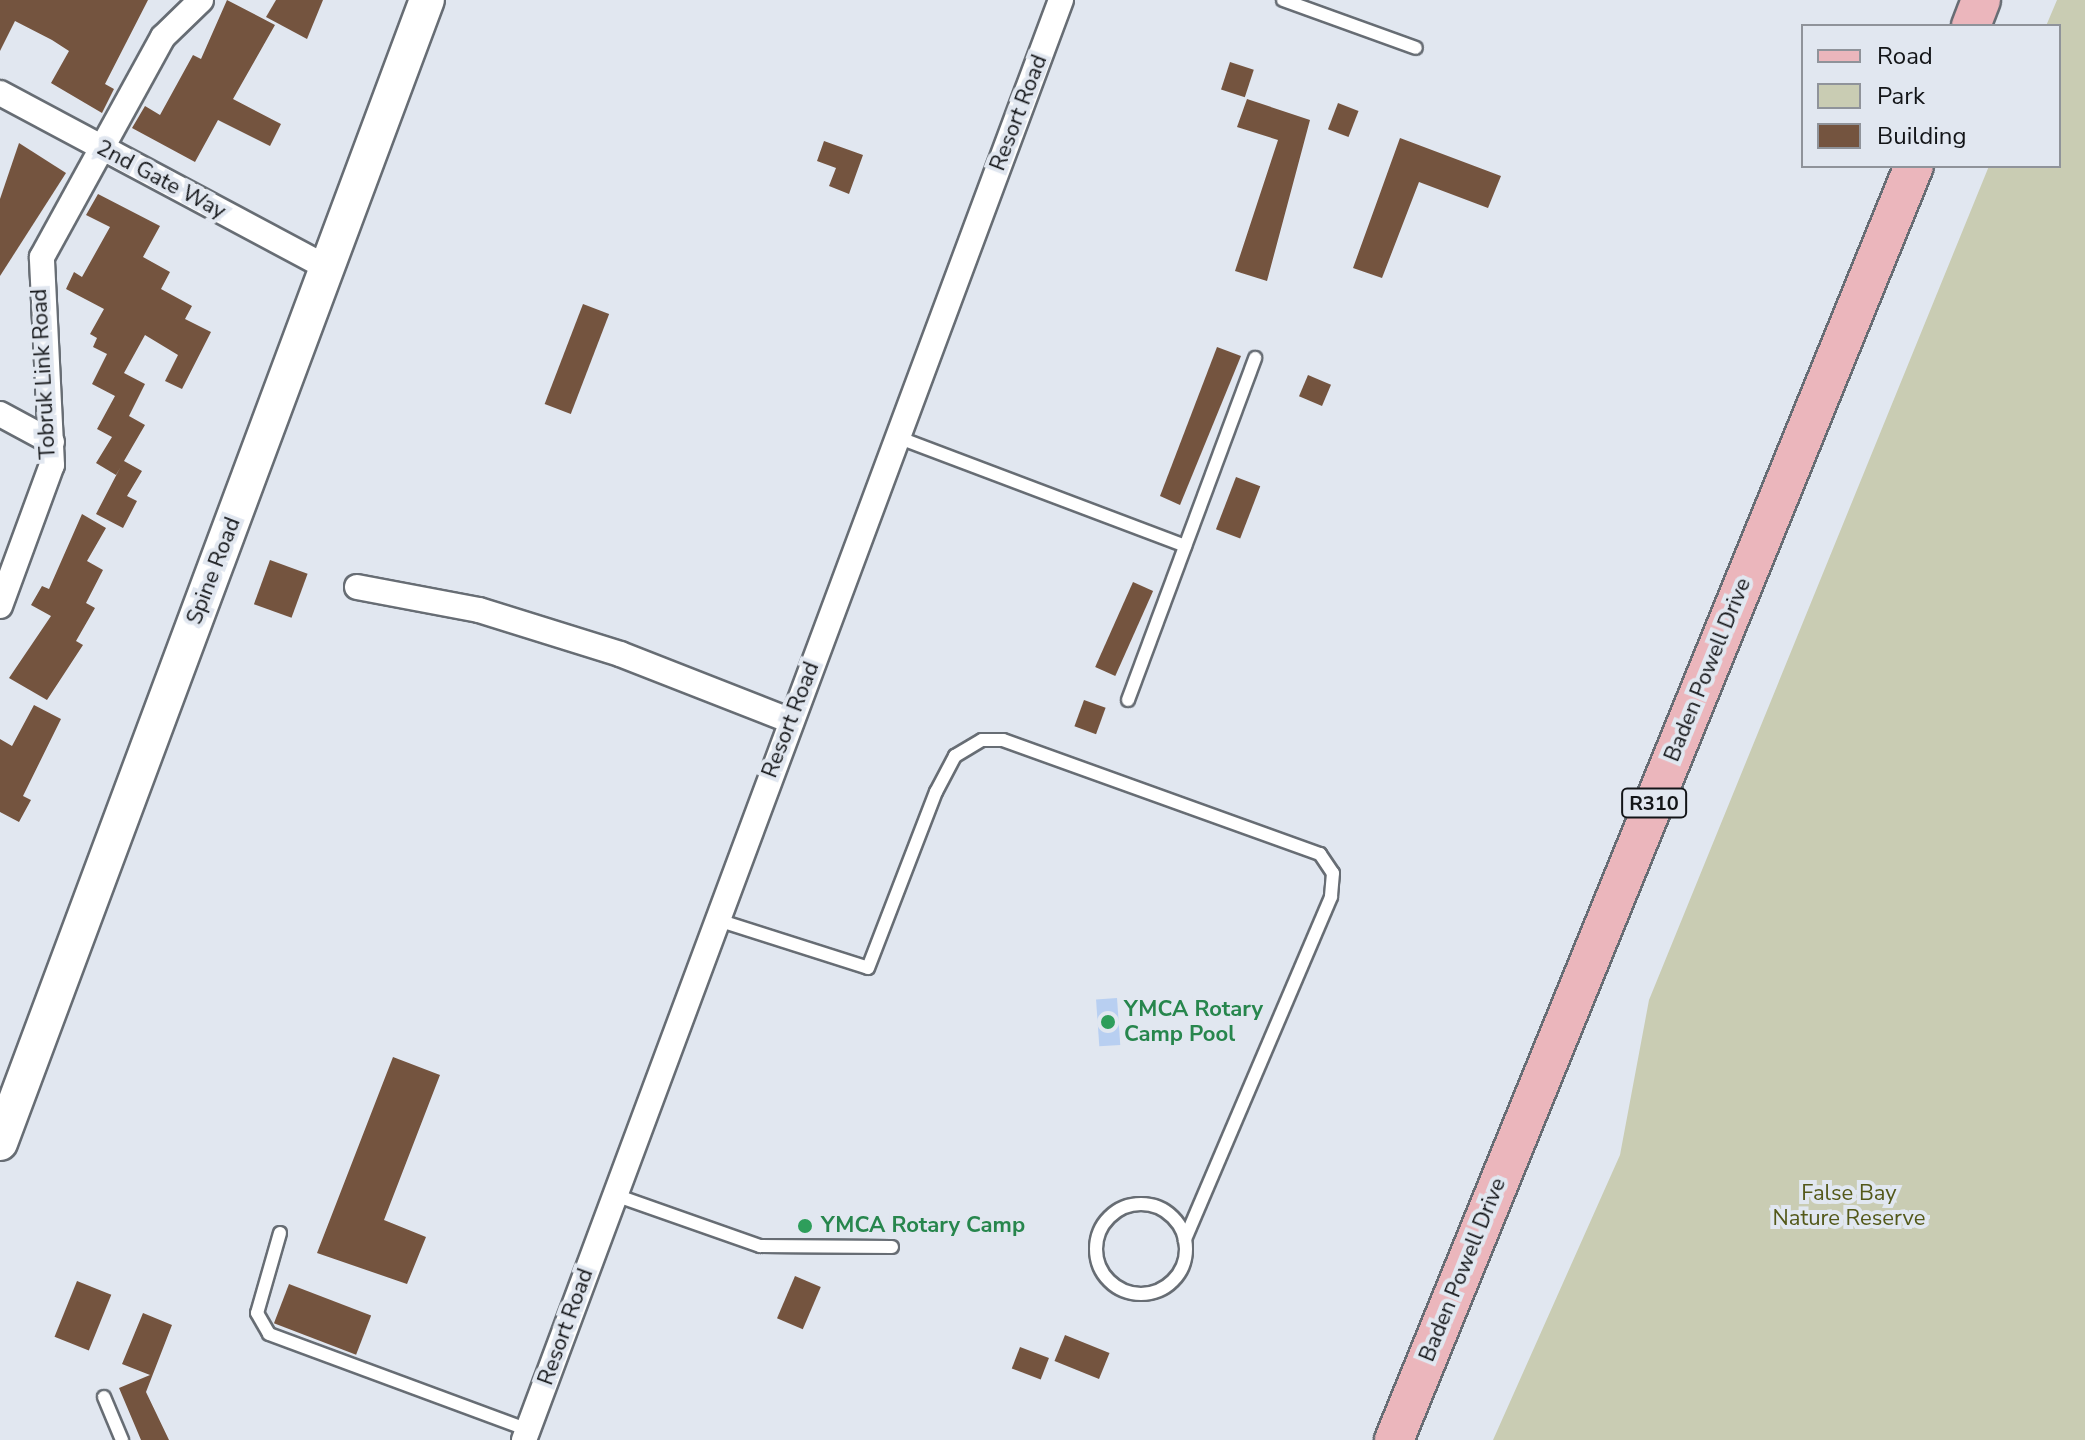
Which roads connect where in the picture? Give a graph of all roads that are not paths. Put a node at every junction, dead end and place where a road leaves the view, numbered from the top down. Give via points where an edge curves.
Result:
1 (201, 0) edge
2 (427, 0) edge
3 (1061, 0) edge
4 (1283, 0) edge
5 (1981, 0) edge
6 (1972, 24) edge
7 (1416, 48) dead end
8 (0, 93) edge
9 (100, 148) junction
10 (1913, 168) edge
11 (324, 266) junction
12 (1255, 358) dead end
13 (0, 414) edge
14 (897, 437) junction
15 (52, 442) junction
16 (1185, 546) junction
17 (357, 587) dead end
18 (0, 606) edge
19 (1128, 700) dead end
20 (791, 721) junction
21 (718, 920) junction
22 (1280, 976) dead end
23 (1294, 982) junction
24 (0, 1143) edge
25 (615, 1195) junction
26 (280, 1233) dead end
27 (1185, 1240) junction
28 (892, 1247) dead end
29 (104, 1397) dead end
30 (526, 1435) edge
31 (122, 1440) edge
32 (1394, 1440) edge

1 - 9 street, Tobruk Link Road via 163,37
2 - 11 main road, Spine Road
3 - 14 street, Resort Road
4 - 7 lane
5 - 6 main road
8 - 9 street, 2nd Gate Way
9 - 11 street, 2nd Gate Way
9 - 15 street, Tobruk Link Road via 39,267
10 - 32 main road, Baden Powell Drive / R310
11 - 24 main road, Spine Road
12 - 16 lane
13 - 15 street
14 - 16 lane
14 - 20 street, Resort Road
15 - 18 street, Tobruk Link Road via 52,465
16 - 19 lane
17 - 20 street via 479,610 620,654
20 - 21 street, Resort Road
21 - 23 lane via 868,968 955,756 971,742 1003,740 1320,854 1333,873 1331,897
21 - 25 street, Resort Road
22 - 23 lane
23 - 27 lane
25 - 28 lane via 760,1246
25 - 30 street, Resort Road
26 - 30 lane via 257,1313 269,1334
27 - 27 lane via 1178,1275 1147,1294 1113,1284 1097,1259 1104,1225 1132,1206 1166,1212
29 - 31 lane

